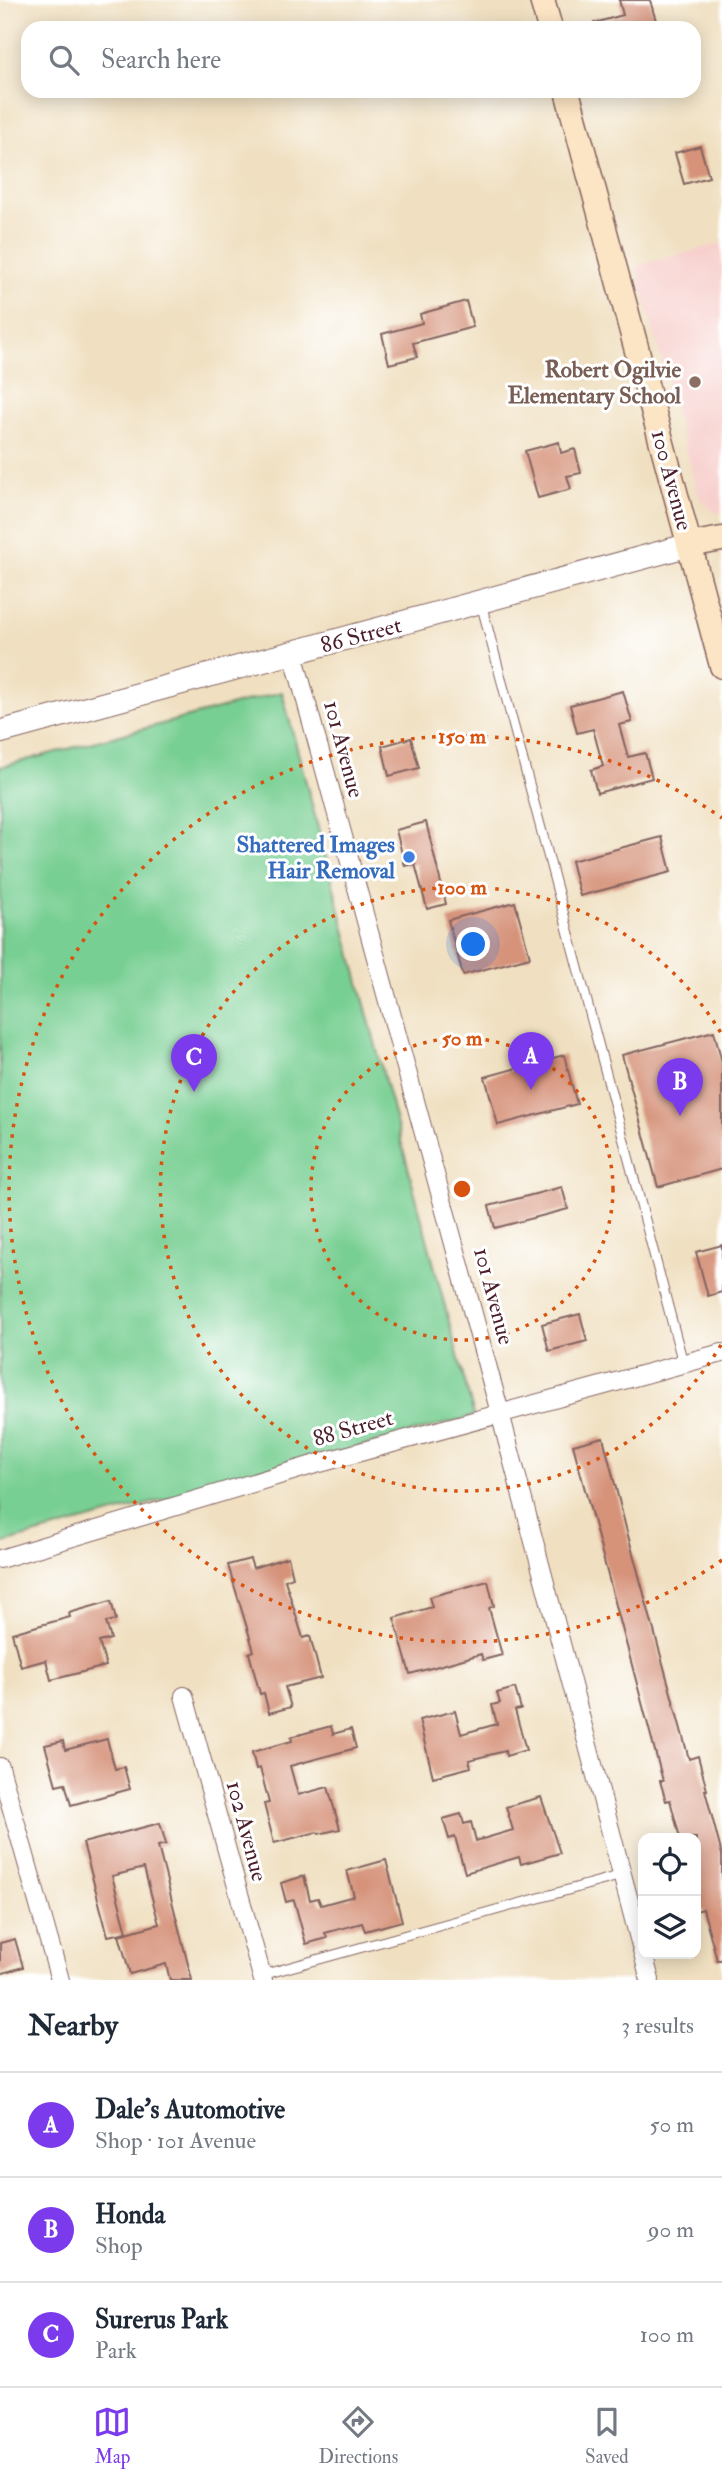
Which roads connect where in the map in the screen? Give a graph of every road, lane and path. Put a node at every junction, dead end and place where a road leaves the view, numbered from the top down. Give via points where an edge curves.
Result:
1 (542, 0) edge
2 (548, 21) edge
3 (568, 98) edge
4 (722, 539) edge
5 (689, 545) junction
6 (481, 603) junction
7 (293, 653) junction
8 (722, 666) edge
9 (0, 732) edge
10 (722, 1353) edge
11 (683, 1363) junction
12 (500, 1412) junction
13 (0, 1559) edge
14 (184, 1696) dead end
15 (0, 1767) edge
16 (622, 1875) junction
17 (262, 1978) edge
18 (60, 1980) edge
19 (650, 1980) edge

1 - 2 main road
3 - 5 main road, 100 Avenue
4 - 5 main road, 86 Street
5 - 6 street, 86 Street
5 - 8 main road, 100 Avenue
6 - 7 street, 86 Street
6 - 11 lane
7 - 9 street, 86 Street
7 - 12 street, 101 Avenue
10 - 11 street, 88 Street
11 - 12 street, 88 Street
12 - 13 street, 88 Street
12 - 16 street, 101 Avenue
14 - 17 street, 102 Avenue
15 - 18 street
16 - 17 lane
16 - 19 street, 101 Avenue

